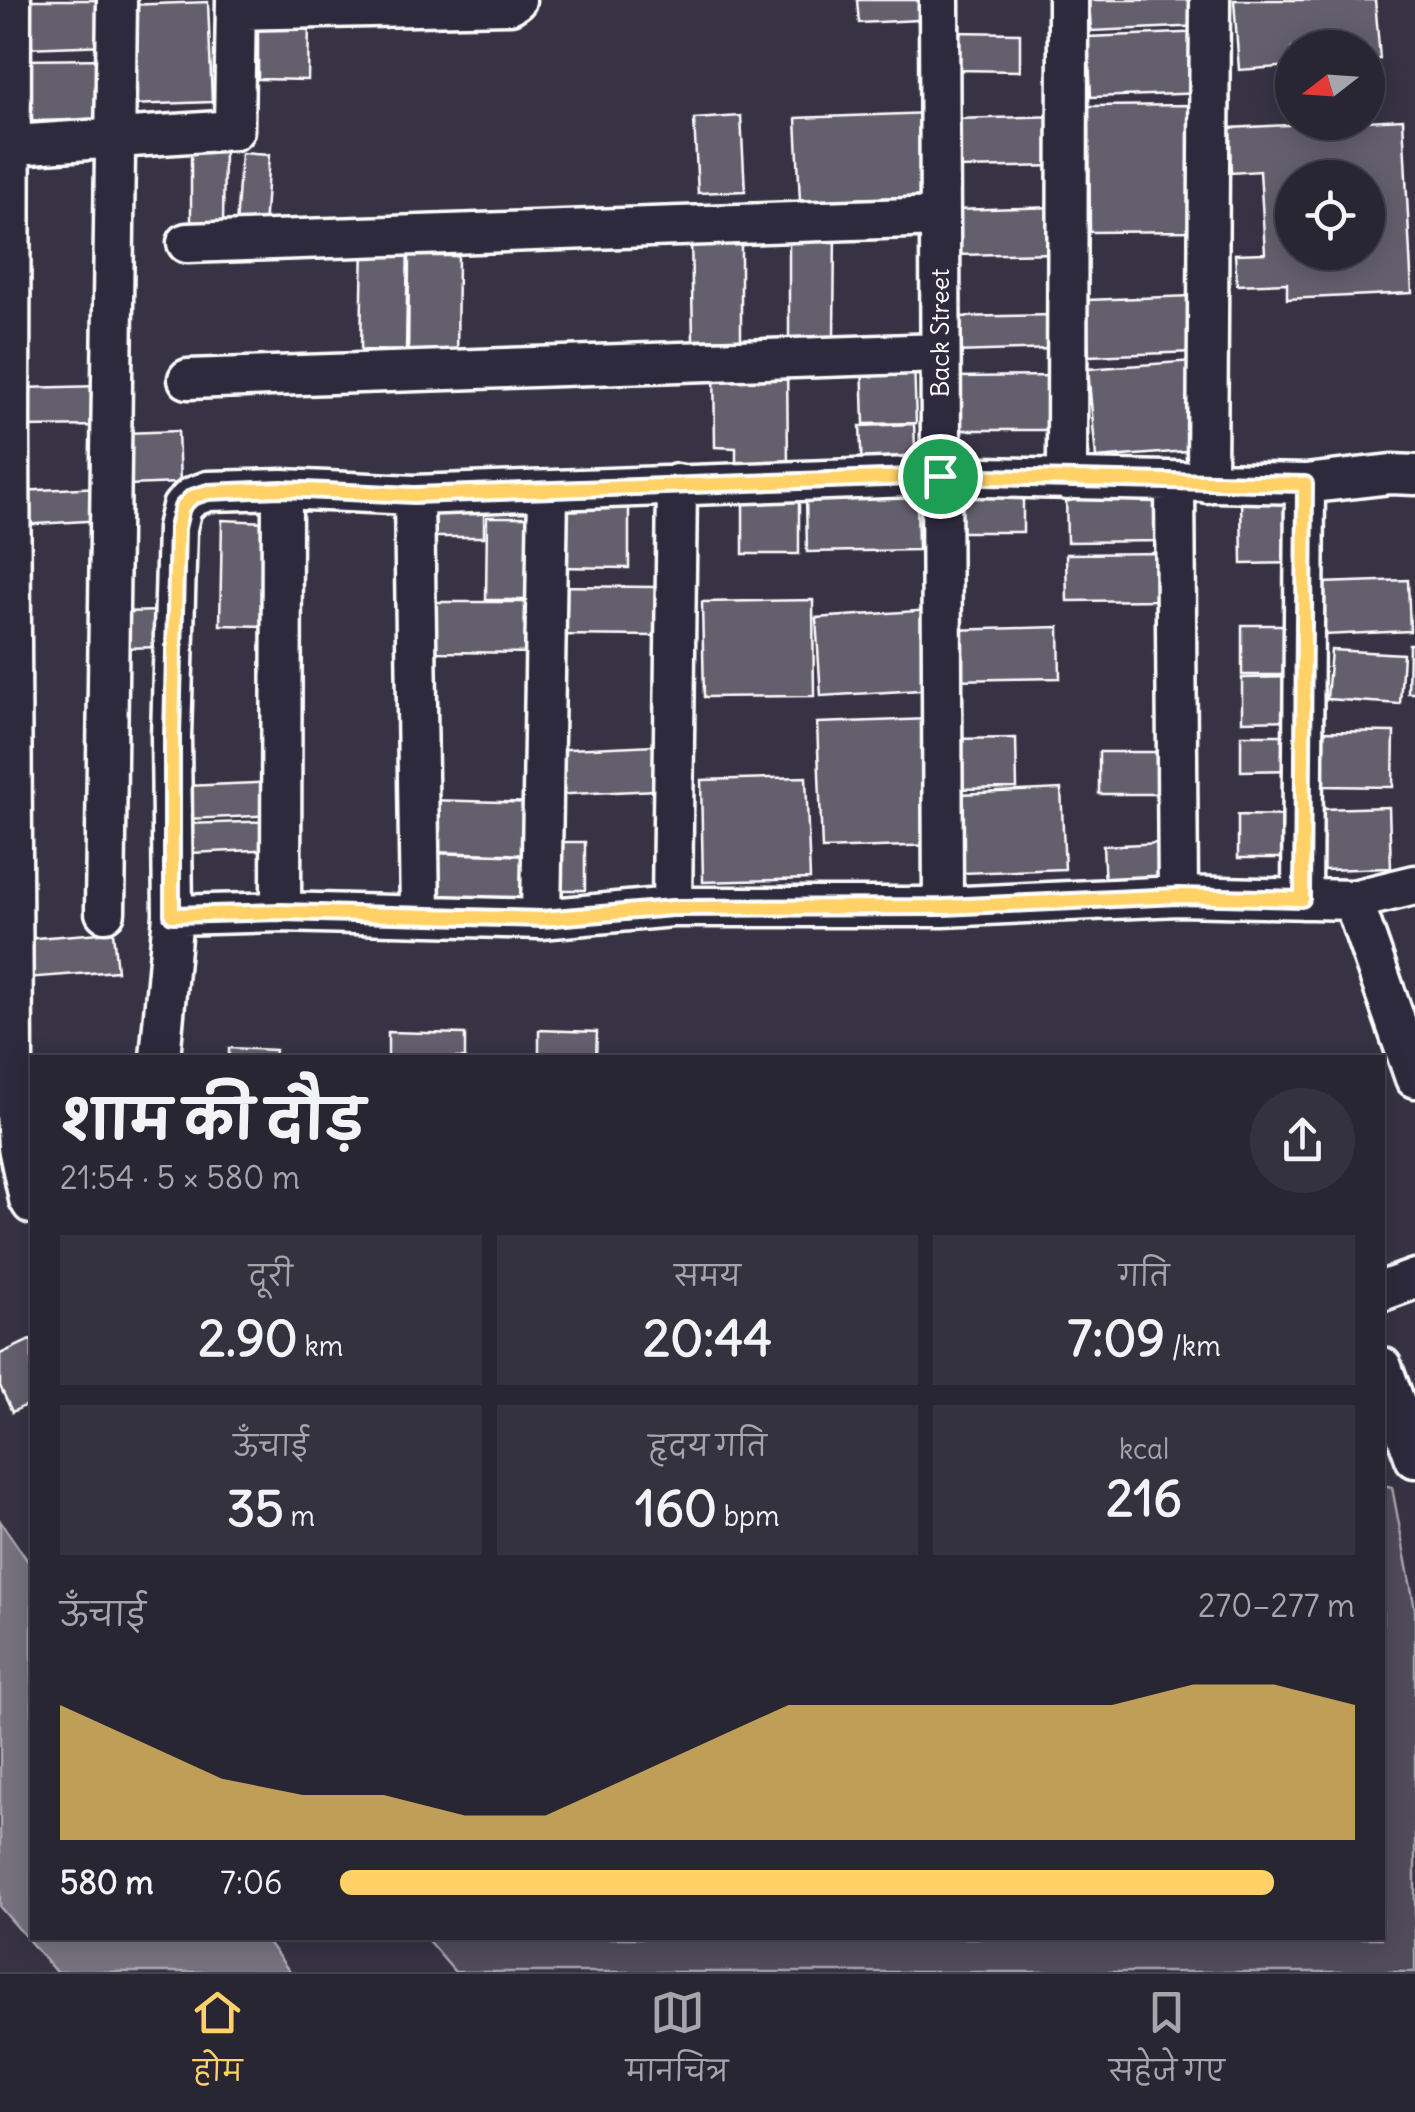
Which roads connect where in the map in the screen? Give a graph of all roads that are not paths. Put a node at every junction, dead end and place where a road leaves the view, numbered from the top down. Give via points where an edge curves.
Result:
1 (11, 0) edge
2 (117, 0) edge
3 (516, 0) edge
4 (940, 0) edge
5 (1068, 0) edge
6 (1210, 0) edge
7 (236, 5) edge
8 (116, 138) junction
9 (5, 145) edge
10 (940, 217) junction
11 (187, 243) dead end
12 (940, 353) junction
13 (188, 379) dead end
14 (1415, 475) edge
15 (940, 476) junction
16 (1067, 480) junction
17 (1192, 482) junction
18 (676, 484) junction
19 (1305, 484) junction
20 (282, 489) junction
21 (548, 492) junction
22 (414, 495) junction
23 (1415, 885) edge
24 (1178, 896) junction
25 (1302, 899) junction
26 (1353, 900) junction
27 (944, 907) junction
28 (672, 908) junction
29 (105, 912) dead end
30 (282, 912) junction
31 (172, 915) junction
32 (420, 915) junction
33 (542, 919) junction
34 (160, 1055) edge
35 (1415, 1078) edge
36 (30, 1201) edge
37 (1415, 1279) edge
38 (1385, 1290) edge
39 (1385, 1375) edge
40 (1415, 1458) edge

1 - 9 street
2 - 8 street
3 - 7 street
4 - 10 street, Back Street
5 - 16 street
6 - 17 street
7 - 8 street via 234,130
8 - 9 street
8 - 29 street
9 - 36 street via 13,1060 18,1147
10 - 11 street
10 - 12 street, Back Street
12 - 13 street
12 - 15 street, Back Street
14 - 19 street
15 - 16 street
15 - 18 street
15 - 27 street, Back Street
16 - 17 street
17 - 19 street
17 - 24 street
18 - 21 street
18 - 28 street
19 - 25 street
20 - 22 street
20 - 30 street
20 - 31 street via 208,492 182,507
21 - 22 street
21 - 33 street
22 - 32 street
23 - 26 street
24 - 25 street
24 - 27 street
25 - 26 street
26 - 35 street
27 - 28 street
28 - 33 street
30 - 31 street
30 - 32 street
31 - 34 street
32 - 33 street
37 - 38 street
39 - 40 street

